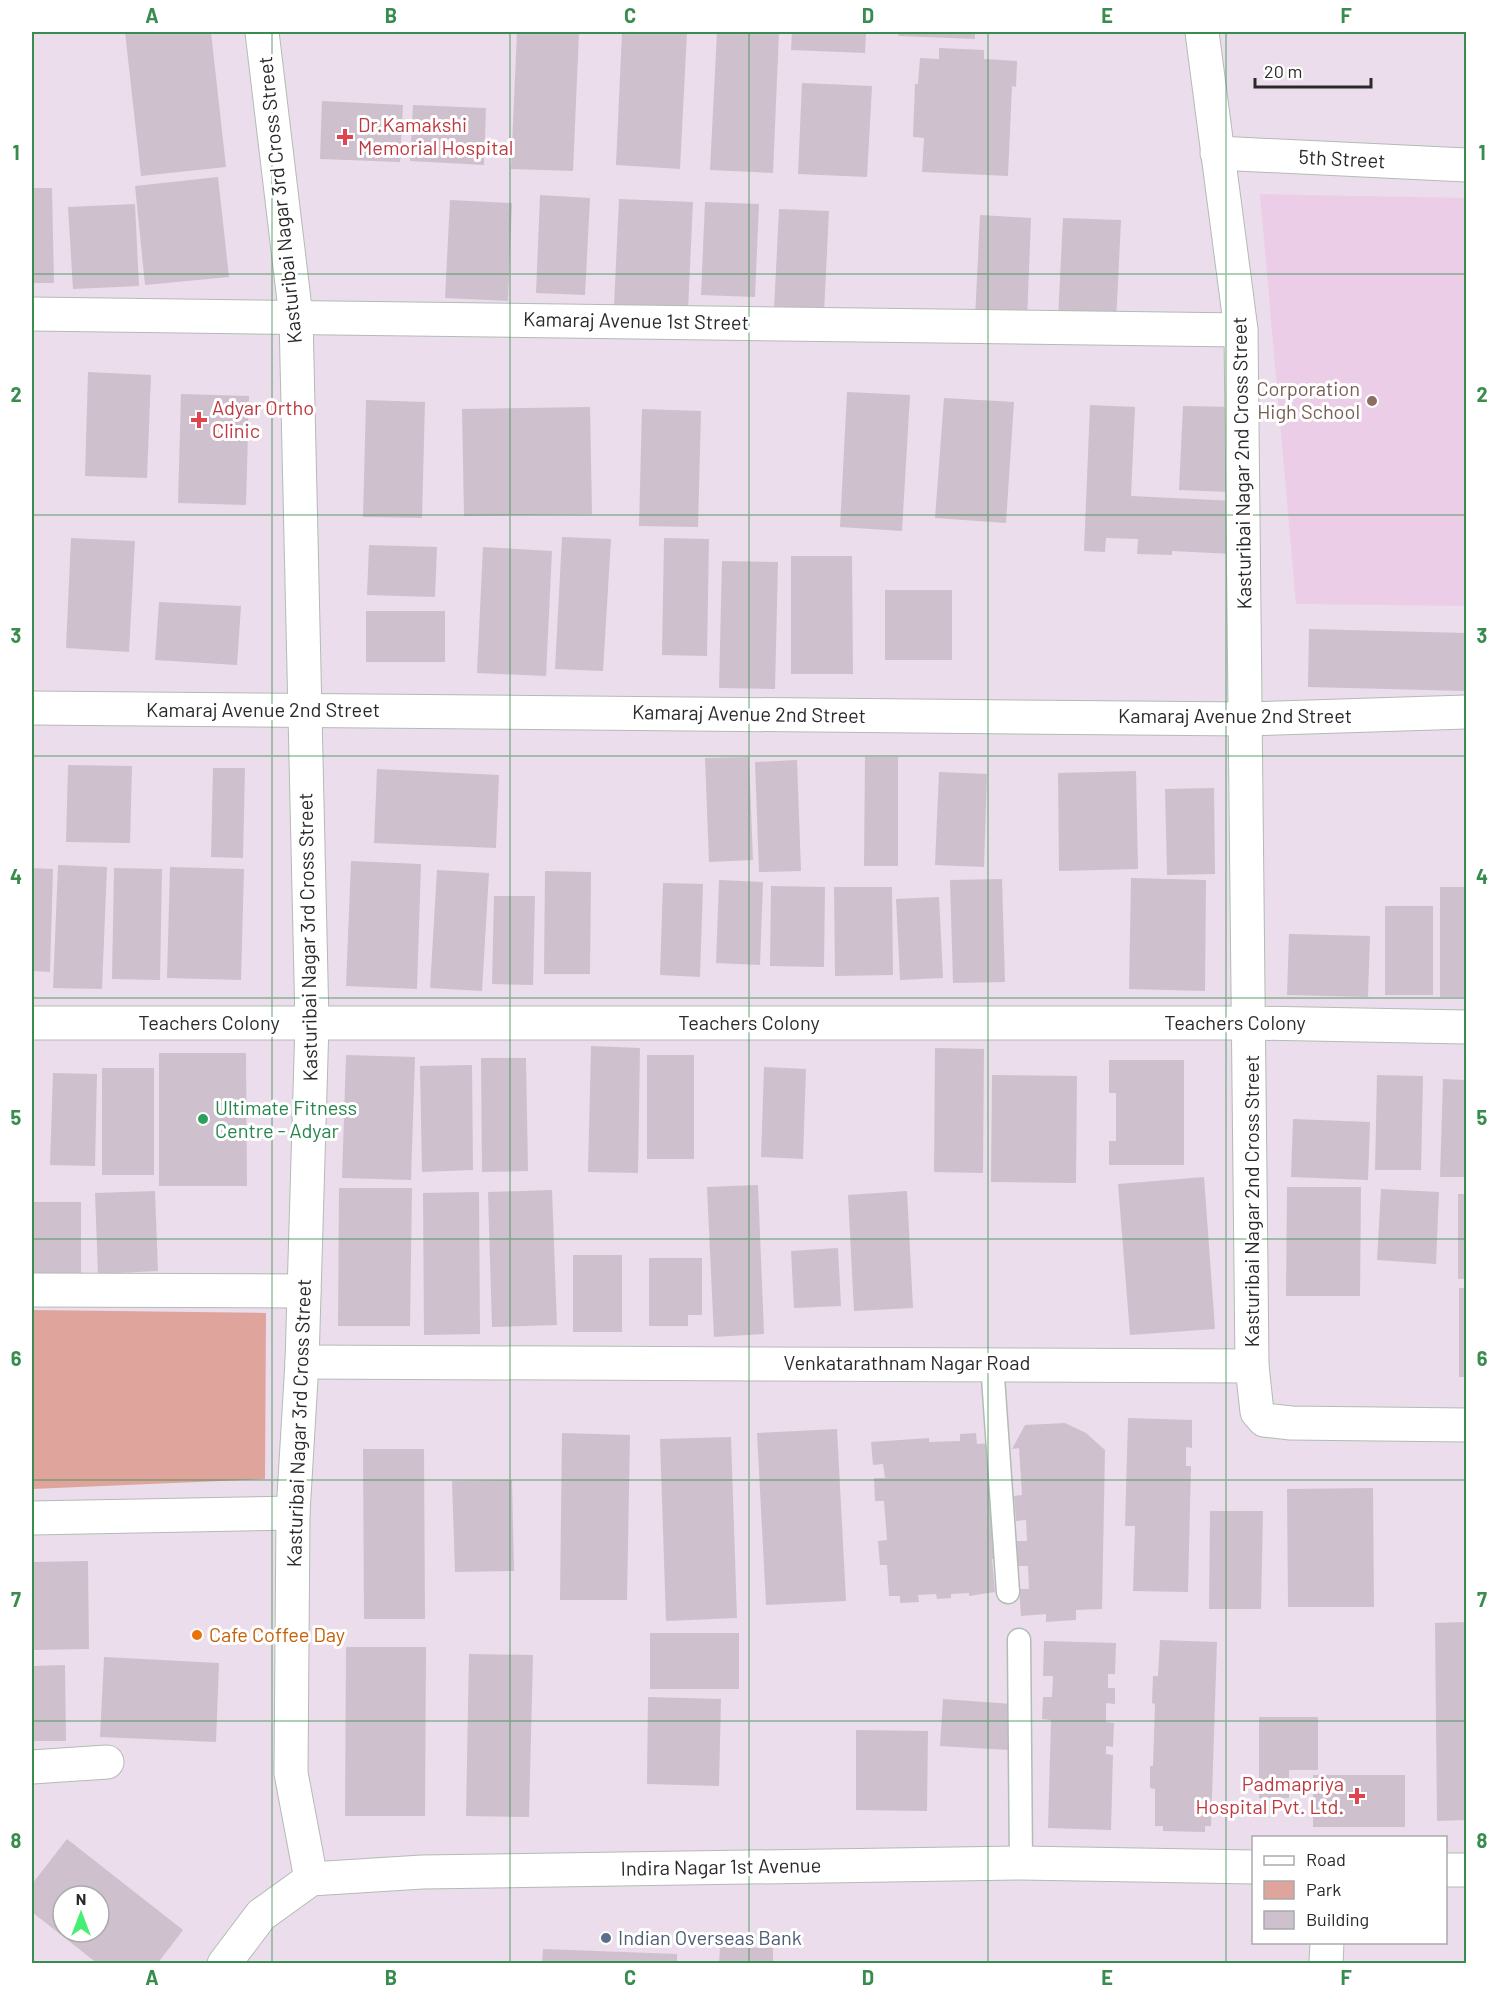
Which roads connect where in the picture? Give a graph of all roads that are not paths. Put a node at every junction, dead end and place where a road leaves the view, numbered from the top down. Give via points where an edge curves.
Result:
1 (262, 32) edge
2 (1202, 32) edge
3 (1217, 153) junction
4 (1467, 165) edge
5 (32, 314) edge
6 (296, 317) junction
7 (1241, 330) junction
8 (32, 708) edge
9 (303, 710) junction
10 (1467, 712) edge
11 (1246, 719) junction
12 (32, 1023) edge
13 (312, 1023) junction
14 (1251, 1023) junction
15 (1467, 1027) edge
16 (32, 1290) edge
17 (304, 1291) junction
18 (302, 1362) junction
19 (992, 1363) junction
20 (1252, 1366) junction
21 (1467, 1425) edge
22 (293, 1513) junction
23 (32, 1518) edge
24 (1008, 1592) dead end
25 (1019, 1641) dead end
26 (106, 1762) dead end
27 (32, 1767) edge
28 (1021, 1863) junction
29 (1252, 1867) edge
30 (1447, 1870) edge
31 (1467, 1870) edge
32 (311, 1879) junction
33 (1327, 1944) edge
34 (224, 1964) edge
35 (1326, 1964) edge

1 - 6 street, Kasturibai Nagar 3rd Cross Street
2 - 3 street, Kasturibai Nagar 2nd Cross Street
3 - 4 street, 5th Street
3 - 7 street, Kasturibai Nagar 2nd Cross Street
5 - 6 street, Kamaraj Avenue 1st Street
6 - 7 street, Kamaraj Avenue 1st Street
6 - 9 street, Kasturibai Nagar 3rd Cross Street
7 - 11 street, Kasturibai Nagar 2nd Cross Street
8 - 9 street, Kamaraj Avenue 2nd Street
9 - 11 street, Kamaraj Avenue 2nd Street
9 - 13 street, Kasturibai Nagar 3rd Cross Street
10 - 11 street, Kamaraj Avenue 2nd Street
11 - 14 street, Kasturibai Nagar 2nd Cross Street
12 - 13 street, Teachers Colony
13 - 14 street, Teachers Colony
13 - 17 street, Kasturibai Nagar 3rd Cross Street
14 - 15 street, Teachers Colony
14 - 20 street, Kasturibai Nagar 2nd Cross Street
16 - 17 street
17 - 18 street, Kasturibai Nagar 3rd Cross Street
18 - 19 street, Venkatarathnam Nagar Road
18 - 22 street, Kasturibai Nagar 3rd Cross Street
19 - 20 street, Venkatarathnam Nagar Road
19 - 24 lane
20 - 21 street via 1257,1412 1264,1420
22 - 23 street
22 - 32 street, Kasturibai Nagar 3rd Cross Street via 291,1773
25 - 28 lane
26 - 27 street
28 - 29 street, Indira Nagar 1st Avenue
28 - 32 street, Indira Nagar 1st Avenue via 422,1872
30 - 31 street
32 - 34 street via 261,1915
33 - 35 street

